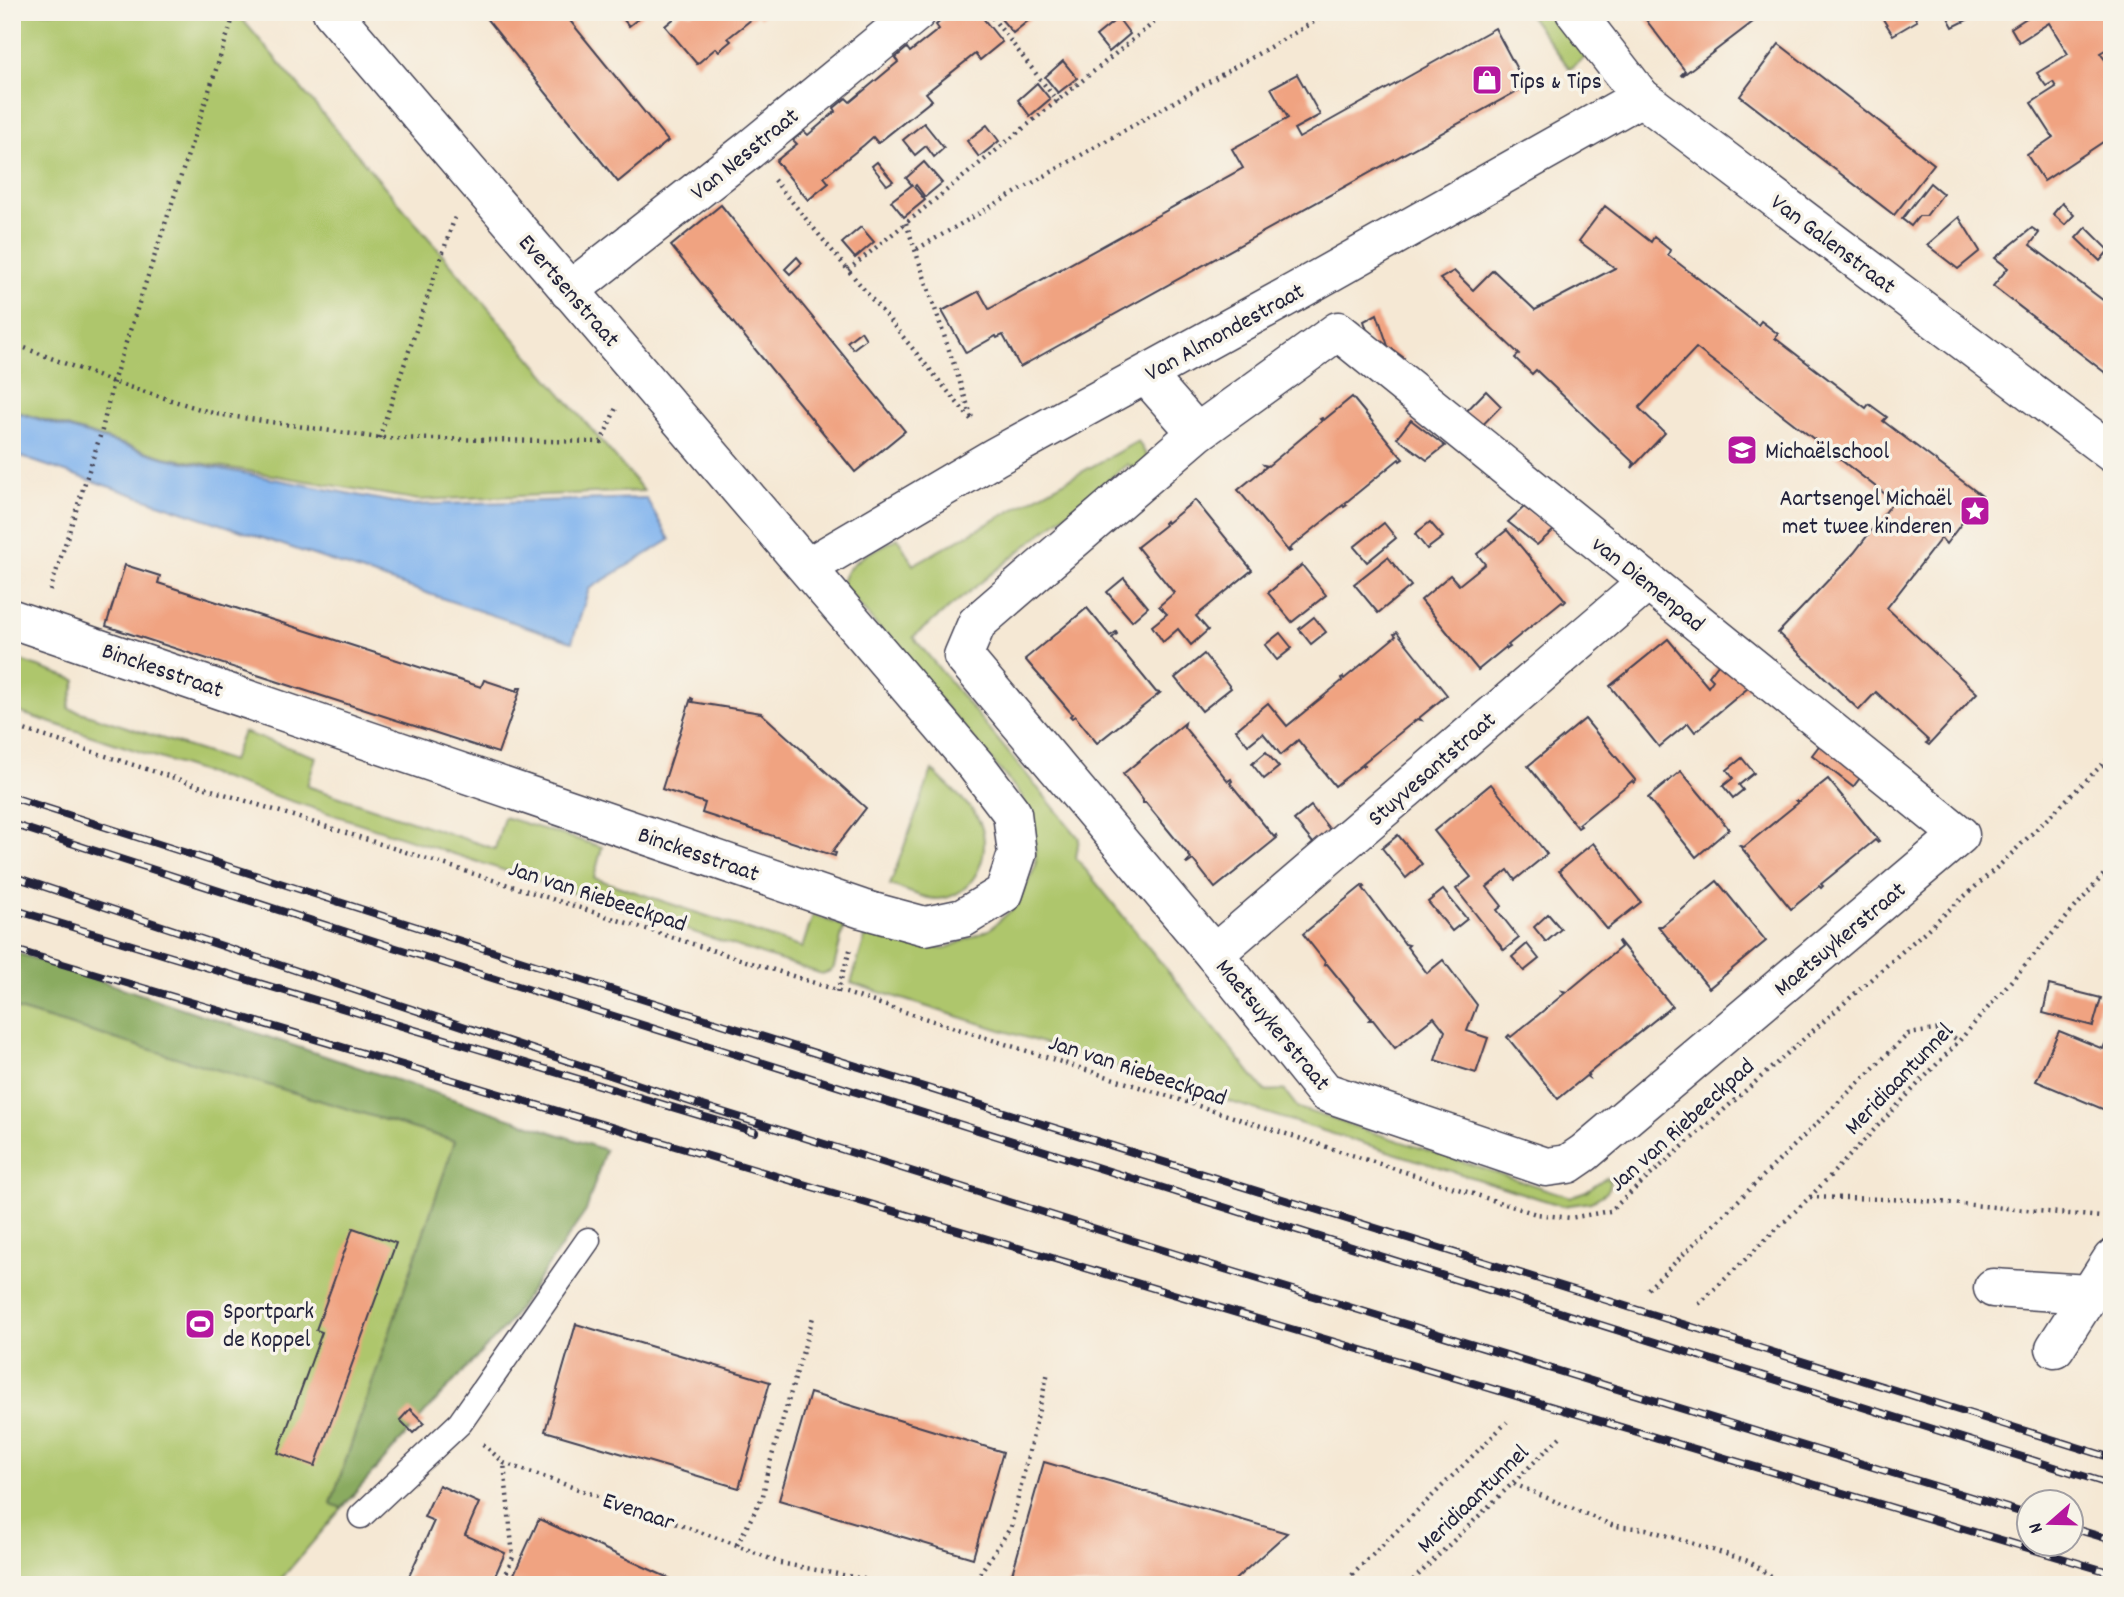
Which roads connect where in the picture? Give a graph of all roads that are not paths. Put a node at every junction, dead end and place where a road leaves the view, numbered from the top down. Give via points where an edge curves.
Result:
1 (332, 12) edge
2 (917, 12) edge
3 (1576, 12) edge
4 (1641, 97) junction
5 (569, 291) junction
6 (1338, 331) joint
7 (1146, 375) junction
8 (1197, 433) junction
9 (2112, 453) edge
10 (808, 567) junction
11 (1648, 582) junction
12 (12, 619) edge
13 (1960, 835) joint
14 (1214, 954) junction
15 (589, 1240) dead end
16 (2112, 1259) edge
17 (1993, 1288) dead end
18 (2089, 1294) junction
19 (2055, 1348) dead end
20 (361, 1516) dead end

1 - 5 street, Evertsenstraat
2 - 5 street, Van Nesstraat
3 - 4 street, Van Galenstraat
4 - 7 street, Van Almondestraat
4 - 9 street, Van Galenstraat
5 - 10 street, Evertsenstraat
6 - 8 street, Maetsuykerstraat
6 - 11 street, van Diemenpad
7 - 8 street
7 - 10 street, Van Almondestraat
8 - 14 street, Maetsuykerstraat via 977,623 963,656
10 - 12 street, Binckesstraat via 1012,813 1017,854 1004,893 963,918 925,926 862,909
11 - 13 street, van Diemenpad
11 - 14 street, Stuyvesantstraat
13 - 14 street, Maetsuykerstraat via 1568,1164 1546,1167 1325,1092
15 - 20 lane via 460,1423
16 - 18 street
17 - 18 street
18 - 19 street

